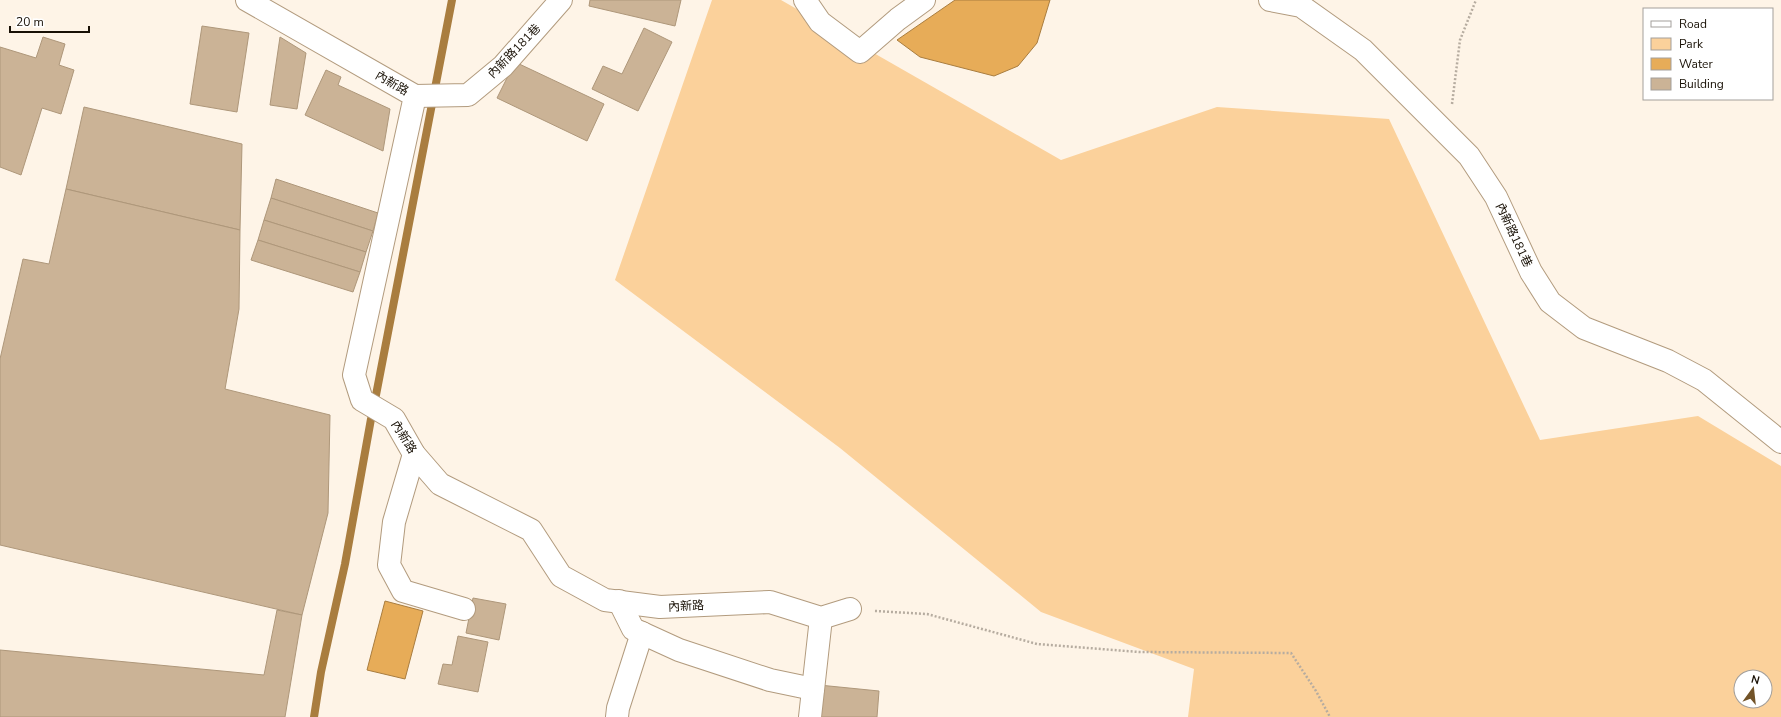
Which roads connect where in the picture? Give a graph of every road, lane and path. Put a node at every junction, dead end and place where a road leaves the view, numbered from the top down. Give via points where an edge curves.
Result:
1 (247, 0) edge
2 (561, 0) edge
3 (804, 0) edge
4 (924, 0) edge
5 (1270, 0) edge
6 (1476, 0) edge
7 (415, 96) junction
8 (1447, 134) junction
9 (1781, 442) edge
10 (414, 454) junction
11 (619, 601) junction
12 (464, 609) dead end
13 (850, 609) joint
14 (821, 618) junction
15 (642, 633) junction
16 (813, 689) junction
17 (617, 717) edge
18 (810, 717) edge
19 (1330, 717) edge

1 - 7 street, 內新路
2 - 7 street, 內新路181巷 via 503,66 468,95
3 - 4 street via 820,22 860,52
5 - 8 street, 內新路181巷 via 1301,6 1363,50
6 - 8 path via 1460,40
7 - 10 street, 內新路 via 354,375 362,400 394,419
8 - 9 street, 內新路181巷 via 1468,156 1496,196 1531,272 1550,302 1584,328 1668,361 1704,380
10 - 11 street, 內新路 via 440,484 531,530 561,576 605,600
10 - 12 street via 394,522 389,565 404,591
11 - 14 street, 內新路 via 660,607 770,602
11 - 15 street via 632,629
13 - 14 street
13 - 19 path via 927,614 1037,644 1138,652 1291,653
14 - 16 street
15 - 16 street via 679,650 770,680
15 - 17 street
16 - 18 street

